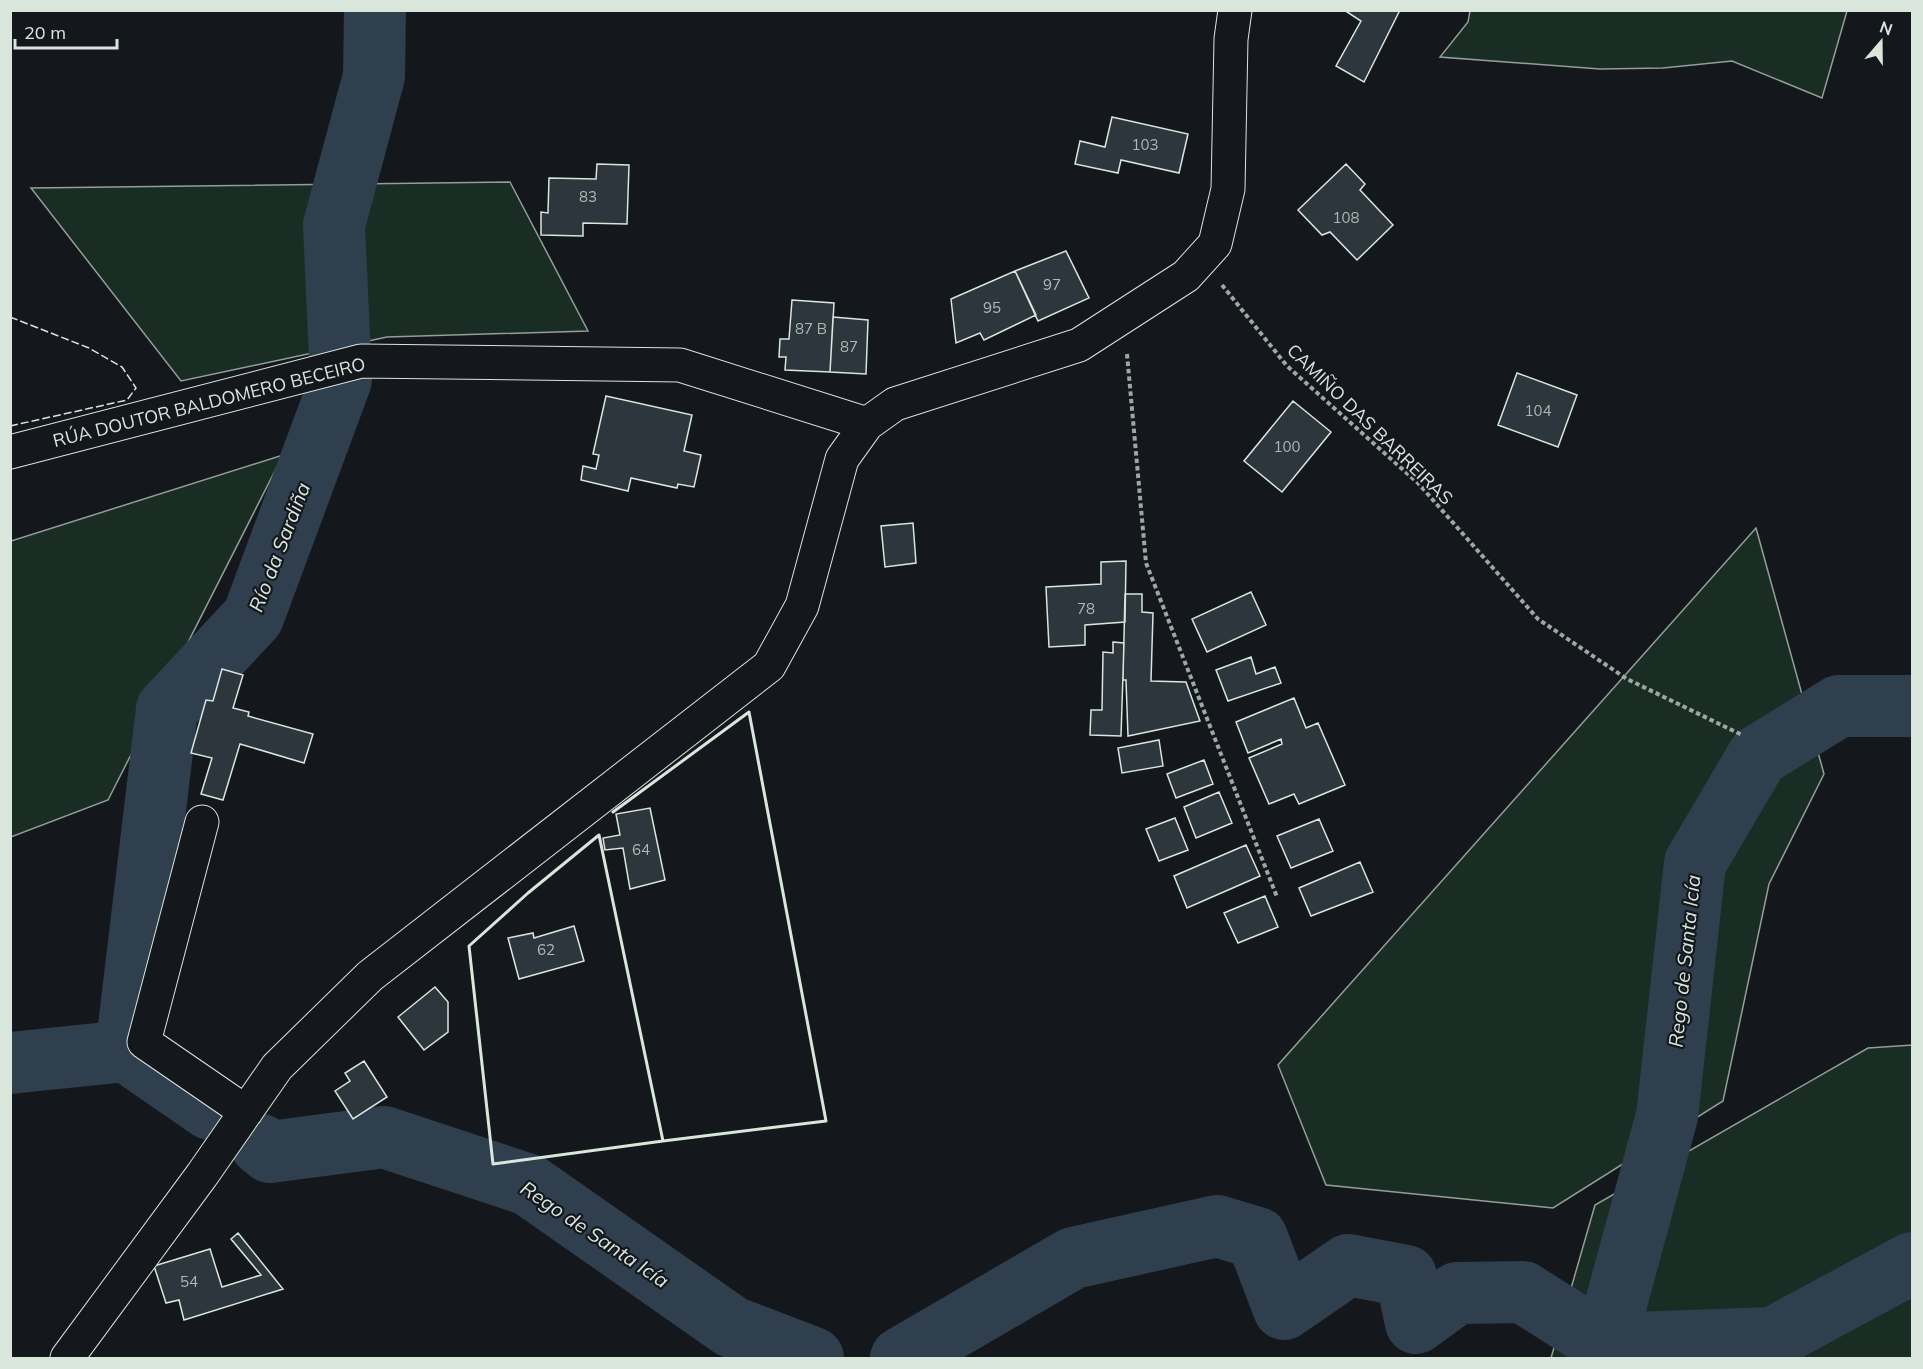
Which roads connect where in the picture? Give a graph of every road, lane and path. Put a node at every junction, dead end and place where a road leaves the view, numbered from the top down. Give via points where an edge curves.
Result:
1 (1235, 10) edge
2 (1206, 255) junction
3 (1123, 317) junction
4 (867, 424) junction
5 (10, 452) edge
6 (1742, 735) dead end
7 (202, 822) dead end
8 (1277, 897) dead end
9 (246, 1112) junction
10 (68, 1358) edge

1 - 2 street via 1228,189 1215,244
2 - 3 street via 1186,276
2 - 6 path, CAMIÑO DAS BARREIRAS via 1225,291 1287,366 1418,483 1538,618 1627,678
3 - 4 street via 1079,345 895,404
3 - 8 path via 1146,563
4 - 5 street, RÚA DOUTOR BALDOMERO BECEIRO via 680,365 362,361
4 - 9 street via 842,459 802,606 769,666 370,976 277,1067
7 - 9 street via 144,1042
9 - 10 street

